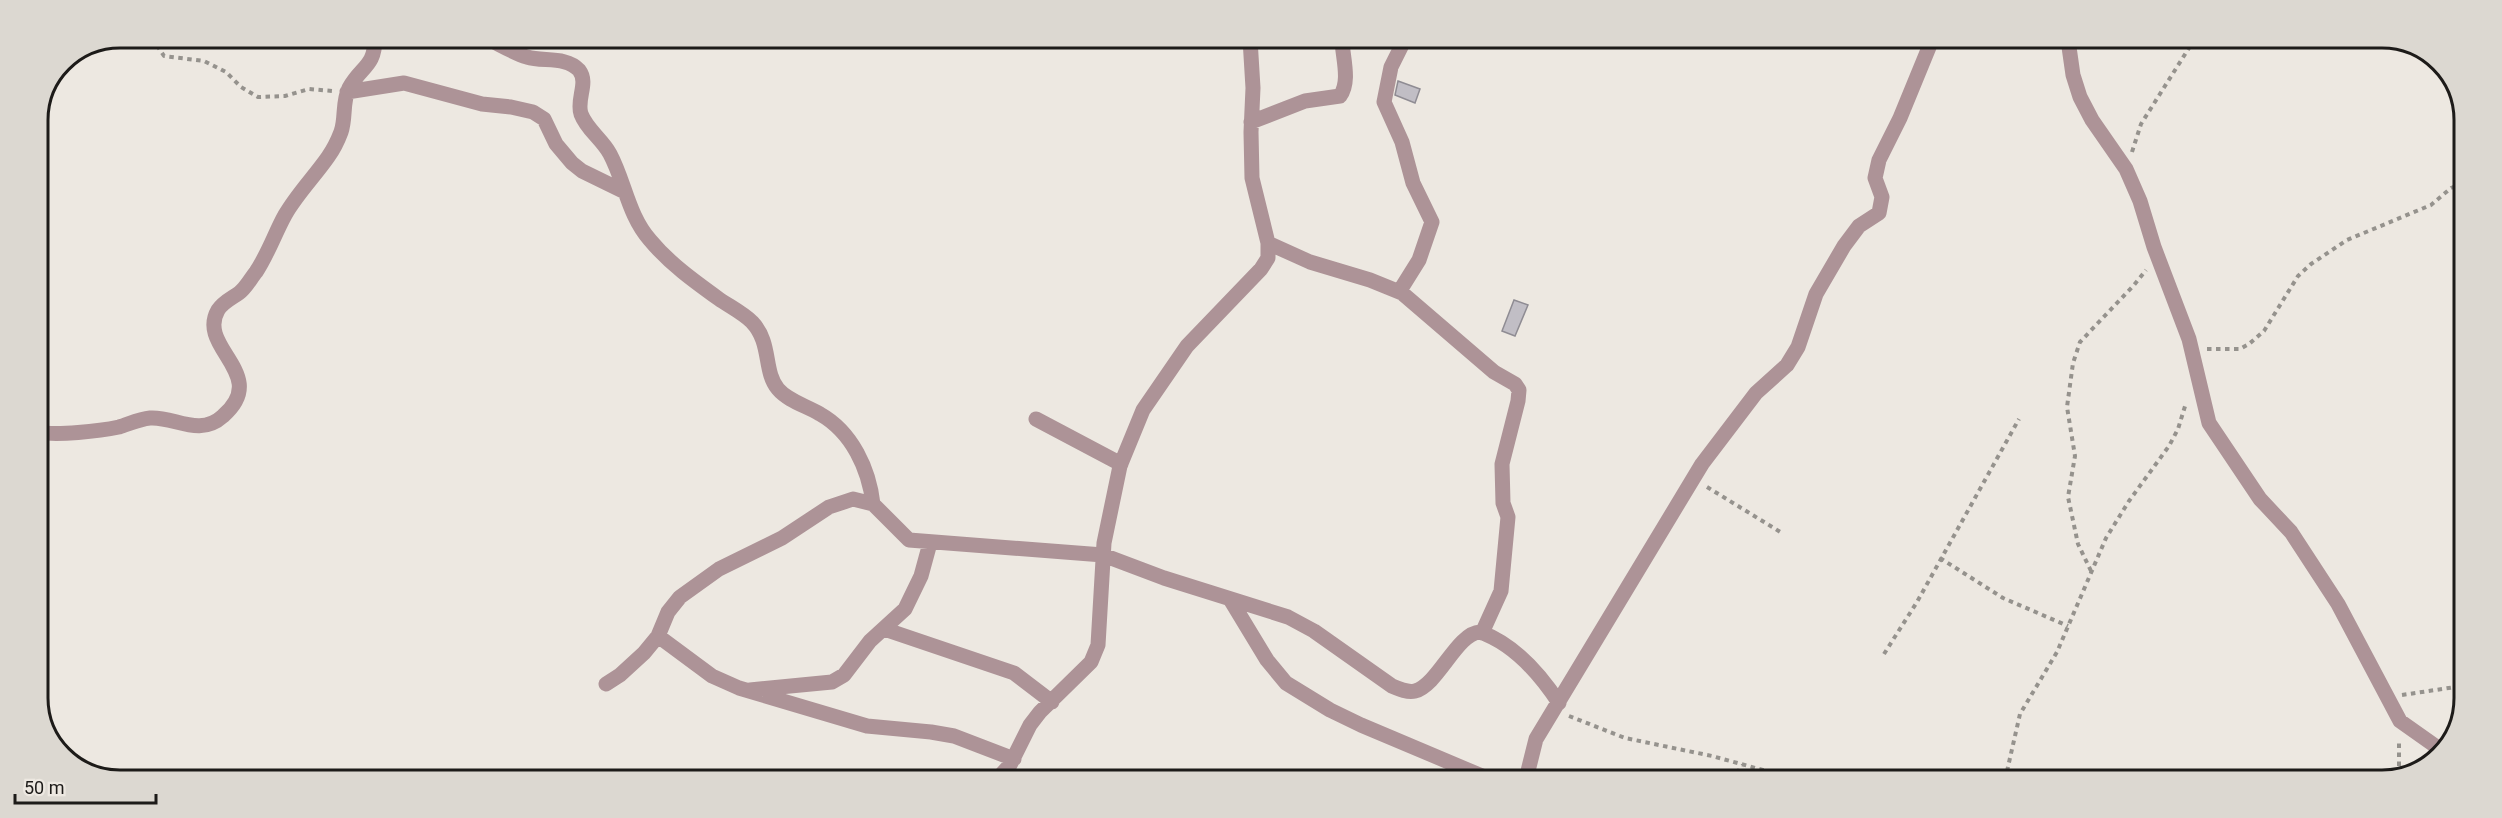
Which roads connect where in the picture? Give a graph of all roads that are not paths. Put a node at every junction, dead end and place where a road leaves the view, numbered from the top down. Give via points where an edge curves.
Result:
1 (374, 48) edge
2 (507, 48) edge
3 (1251, 48) edge
4 (1343, 48) edge
5 (1400, 48) edge
6 (1929, 48) edge
7 (2069, 48) edge
8 (347, 92) junction
9 (1251, 122) junction
10 (625, 192) junction
11 (1268, 243) junction
12 (1399, 292) junction
13 (1036, 419) dead end
14 (48, 432) edge
15 (1121, 464) junction
16 (873, 504) junction
17 (930, 543) junction
18 (1103, 555) junction
19 (1230, 599) junction
20 (884, 629) junction
21 (1482, 633) junction
22 (658, 636) junction
23 (606, 684) dead end
24 (747, 691) junction
25 (1052, 702) junction
26 (1557, 706) junction
27 (2435, 746) edge
28 (1004, 770) edge
29 (1008, 770) edge
30 (1469, 770) edge
31 (1528, 770) edge

1 - 8 street via 374,57
2 - 10 street via 528,58 567,62 580,71 584,81 582,116 610,153
3 - 9 street
4 - 9 street via 1346,78 1340,96 1305,101
5 - 12 street via 1391,67 1384,102 1402,142 1413,183 1432,222 1419,260
6 - 26 street via 1879,160 1875,178 1882,197 1879,213 1858,226 1844,246 1816,294 1798,347 1787,365 1756,393 1693,479
7 - 27 street via 2080,97 2126,169 2140,201 2192,349 2209,423 2260,499 2291,532 2338,604 2400,721
8 - 10 street via 404,83 482,104 533,112 544,119 556,144 572,163
8 - 14 street via 341,132 328,156 285,216 258,269 240,292 219,309 215,326 218,342 241,382 235,401 223,417 203,425 184,426 150,418 117,427
9 - 11 street via 1252,178
10 - 16 street via 647,237 665,257 752,322 763,338 777,388 823,415 851,440
11 - 12 street via 1310,262
11 - 15 street via 1268,258 1261,269 1187,346 1143,410
12 - 21 street via 1519,390 1502,464 1503,503 1508,517 1501,591
13 - 15 street
15 - 18 street
16 - 17 street via 909,540
16 - 22 street via 843,500 782,538 719,569 673,605
17 - 18 street
17 - 20 street via 921,576 905,609
18 - 19 street
18 - 25 street via 1098,645 1091,662
19 - 21 street via 1288,617 1392,686 1413,692 1464,639 1475,632
19 - 30 street via 1267,660 1286,683 1330,710
20 - 24 street via 844,675 832,682
20 - 25 street via 1014,673
21 - 26 street via 1514,651 1545,682
22 - 23 street via 629,668
22 - 24 street via 712,676
24 - 28 street via 867,726 954,736
25 - 29 street via 1030,725
26 - 31 street via 1536,739

